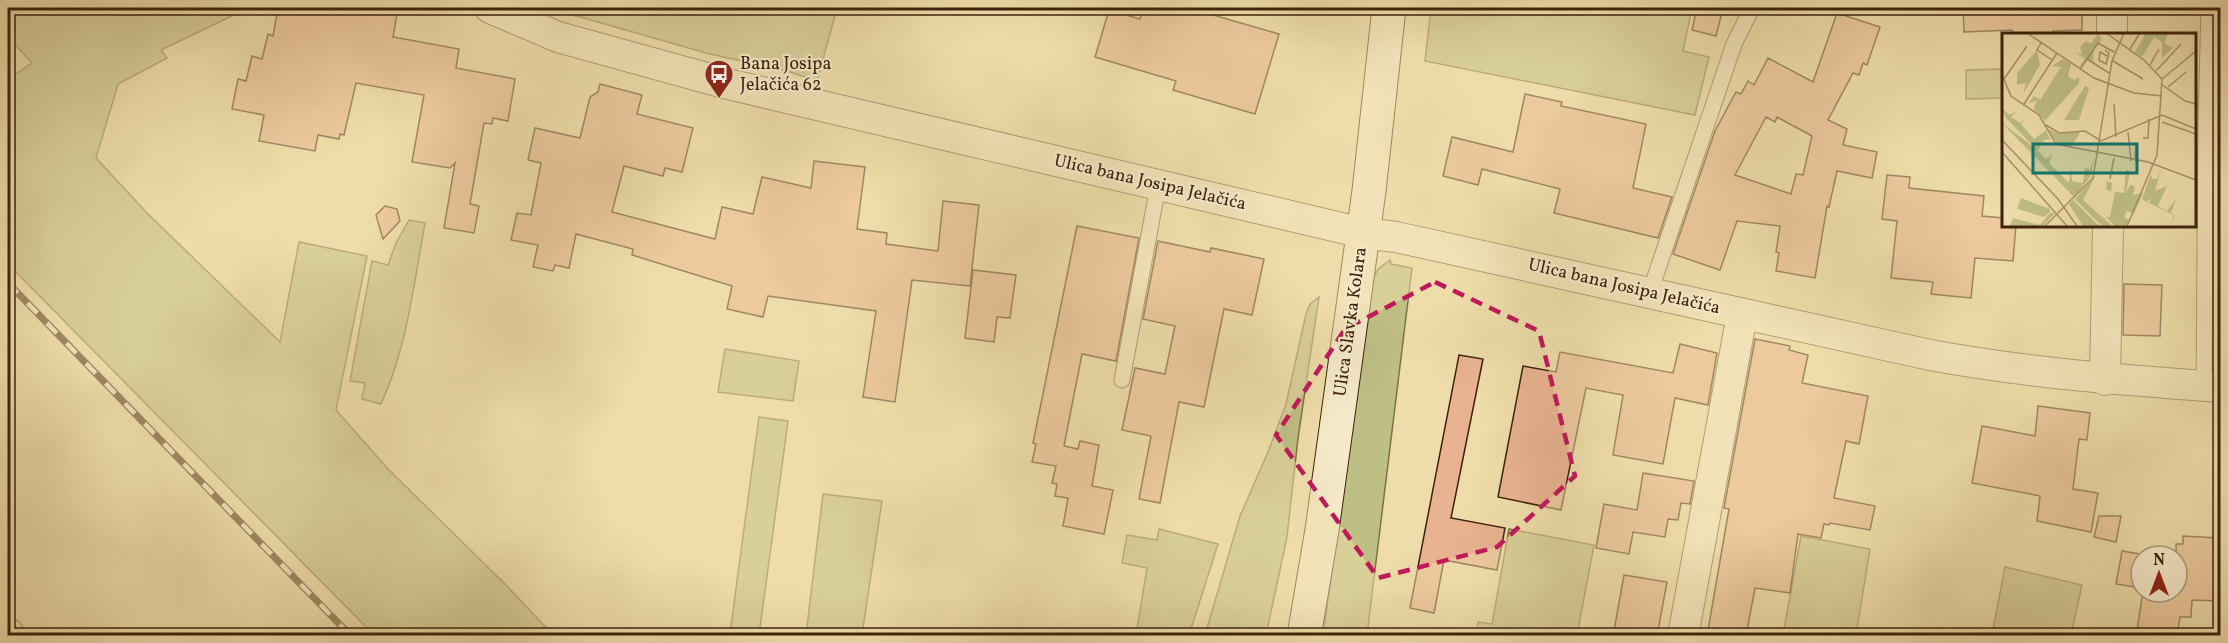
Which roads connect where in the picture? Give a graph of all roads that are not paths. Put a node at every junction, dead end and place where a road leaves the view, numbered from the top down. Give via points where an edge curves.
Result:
1 (490, 8) edge
2 (1389, 8) edge
3 (1752, 8) edge
4 (2112, 8) edge
5 (2209, 8) edge
6 (2112, 33) edge
7 (1158, 186) junction
8 (2108, 226) edge
9 (1363, 233) junction
10 (1650, 292) junction
11 (1745, 314) junction
12 (1122, 380) dead end
13 (2105, 380) junction
14 (2212, 386) edge
15 (1304, 636) edge
16 (1683, 636) edge

1 - 7 street, Ulica bana Josipa Jelačića via 558,37 728,84
2 - 9 main road, Ulica Slavka Kolara
3 - 10 lane via 1734,44
4 - 6 street
5 - 14 lane via 2206,123
7 - 9 street, Ulica bana Josipa Jelačića
7 - 12 lane
8 - 13 street
9 - 10 street, Ulica bana Josipa Jelačića
9 - 15 main road, Ulica Slavka Kolara
10 - 11 street, Ulica bana Josipa Jelačića
11 - 13 street, Ulica bana Josipa Jelačića via 1980,364
11 - 16 street, Ulica bana Josipa Jelačića
13 - 14 street, Ulica bana Josipa Jelačića

